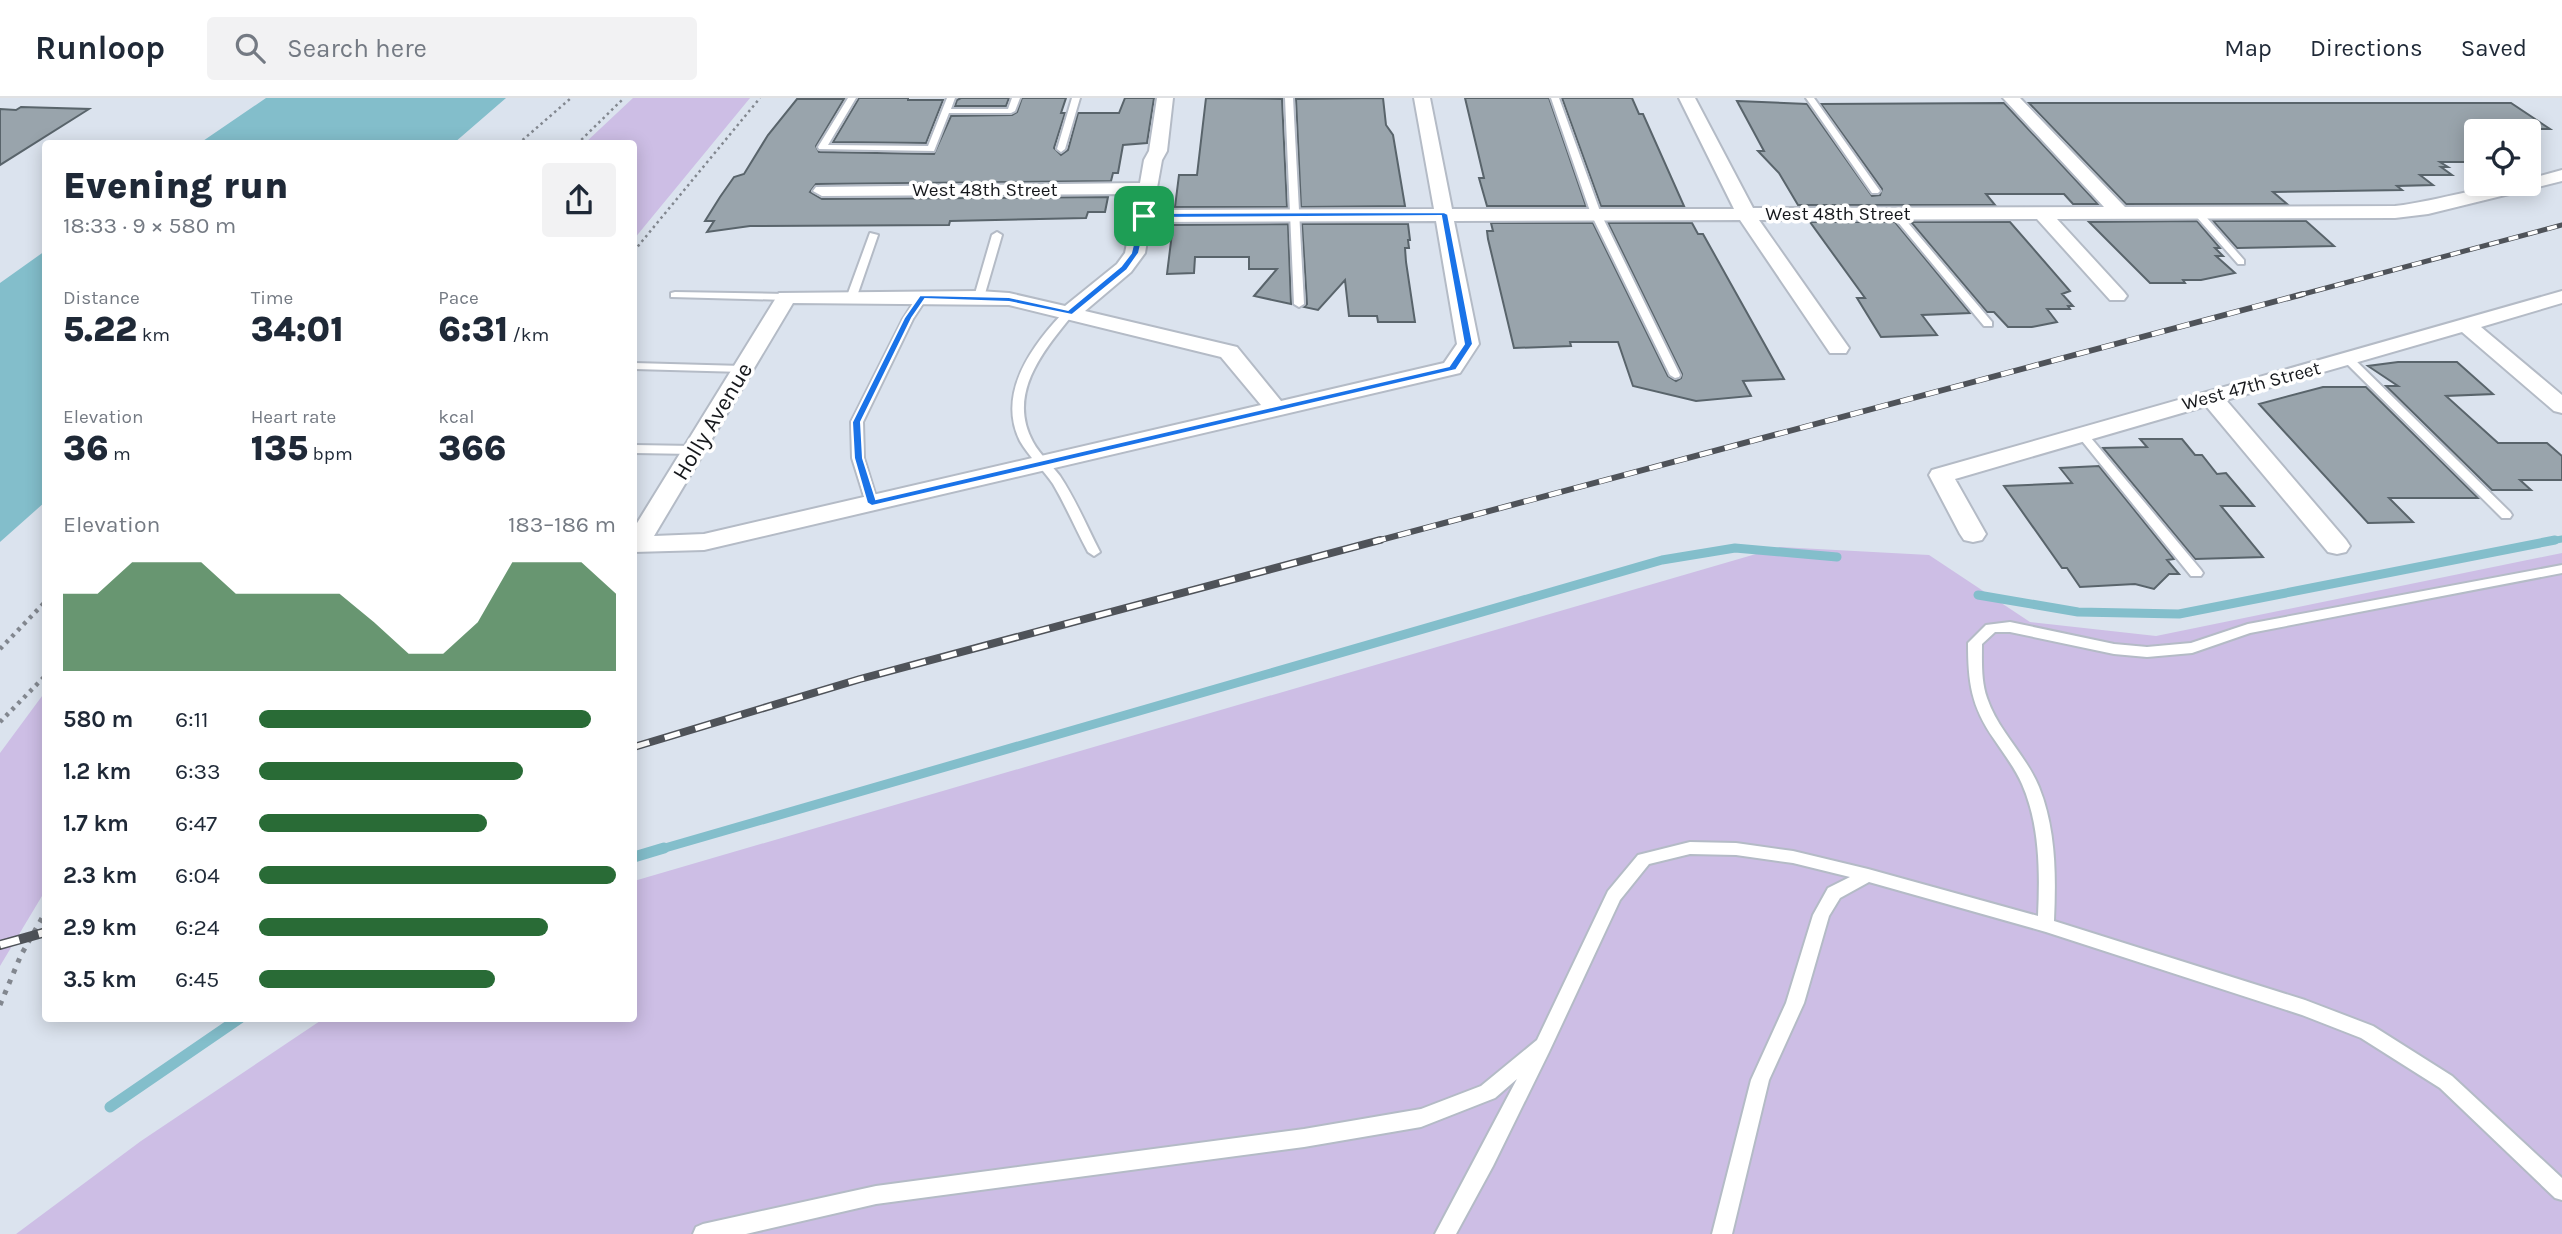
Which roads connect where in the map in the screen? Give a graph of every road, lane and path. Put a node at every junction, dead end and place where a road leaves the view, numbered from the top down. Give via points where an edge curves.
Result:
1 (570, 98) edge
2 (624, 98) edge
3 (760, 98) edge
4 (852, 98) edge
5 (951, 98) edge
6 (1016, 98) edge
7 (1076, 98) edge
8 (1165, 98) edge
9 (1289, 98) edge
10 (1422, 98) edge
11 (1555, 98) edge
12 (1687, 98) edge
13 (1810, 98) edge
14 (2011, 98) edge
15 (946, 111) junction
16 (523, 140) edge
17 (581, 140) edge
18 (1061, 149) dead end
19 (2562, 176) edge
20 (2541, 181) edge
21 (1147, 188) junction
22 (822, 191) dead end
23 (1875, 191) dead end
24 (2478, 196) edge
25 (2120, 212) junction
26 (2197, 212) junction
27 (1745, 213) junction
28 (1444, 214) junction
29 (1597, 214) junction
30 (1895, 214) junction
31 (2043, 214) junction
32 (1293, 215) junction
33 (1144, 216) junction
34 (873, 235) dead end
35 (997, 235) dead end
36 (637, 247) edge
37 (2241, 262) dead end
38 (675, 295) dead end
39 (852, 296) junction
40 (923, 296) junction
41 (2117, 296) dead end
42 (786, 297) junction
43 (979, 297) junction
44 (2562, 297) edge
45 (1300, 304) dead end
46 (1069, 313) junction
47 (1988, 324) dead end
48 (2466, 325) junction
49 (1838, 348) dead end
50 (2348, 359) junction
51 (637, 366) edge
52 (743, 369) junction
53 (1675, 375) dead end
54 (2210, 396) junction
55 (2562, 406) edge
56 (1276, 409) junction
57 (2082, 434) junction
58 (637, 449) edge
59 (694, 450) junction
60 (1042, 463) junction
61 (872, 503) junction
62 (2506, 515) dead end
63 (1973, 534) dead end
64 (637, 541) edge
65 (637, 546) edge
66 (2337, 546) dead end
67 (1094, 552) dead end
68 (2562, 569) edge
69 (2196, 573) dead end
70 (42, 605) edge
71 (0, 649) edge
72 (42, 679) edge
73 (0, 722) edge
74 (1868, 875) junction
75 (42, 918) edge
76 (2046, 925) junction
77 (0, 1005) edge
78 (1543, 1046) junction
79 (2562, 1191) edge
80 (703, 1234) edge
81 (1446, 1234) edge
82 (1722, 1234) edge

1 - 16 path
2 - 17 path
3 - 36 path
4 - 15 lane via 822,147 932,149
5 - 15 lane
6 - 15 lane via 1012,111
7 - 18 lane
8 - 21 street via 1158,151
9 - 32 lane
10 - 28 street
11 - 29 lane
12 - 27 street
13 - 23 lane
14 - 25 street
19 - 20 street, West 48th Street
21 - 22 street, West 48th Street
21 - 33 street
24 - 26 street, West 48th Street via 2395,212
25 - 26 street, West 48th Street
25 - 31 street, West 48th Street
26 - 37 lane
27 - 29 street, West 48th Street
27 - 30 street, West 48th Street
27 - 49 street
28 - 29 street, West 48th Street
28 - 32 street, West 48th Street
28 - 56 street via 1468,344 1452,368
29 - 53 lane
30 - 31 street, West 48th Street
30 - 47 lane
31 - 41 street
32 - 33 street, West 48th Street
32 - 45 lane
33 - 46 street via 1135,253 1124,268
34 - 39 lane
35 - 43 lane
38 - 42 lane
39 - 40 street
39 - 42 street
40 - 43 street
40 - 61 lane via 857,422 858,458
42 - 52 street, Holly Avenue
43 - 46 street
44 - 48 street, West 47th Street
46 - 56 street via 1229,352
46 - 60 lane via 1035,352 1023,381 1018,410 1024,437
48 - 50 street, West 47th Street
48 - 55 street
50 - 54 street, West 47th Street
50 - 62 lane
51 - 52 lane
52 - 59 street, Holly Avenue
54 - 57 street, West 47th Street
54 - 66 street
56 - 60 street
57 - 63 street, West 47th Street via 1941,475
57 - 69 lane
58 - 59 lane
59 - 64 street, Holly Avenue
60 - 61 street
60 - 67 lane
61 - 65 street via 704,542
68 - 76 lane via 2248,629 2192,648 2114,649 2010,626 1991,628 1975,643 1979,698 2018,760 2044,827
70 - 71 path
72 - 73 path
74 - 76 lane
74 - 78 lane via 1793,856 1735,849 1690,848 1644,859 1615,896
74 - 82 lane via 1834,893 1821,915 1795,1003 1760,1080
75 - 77 path
76 - 79 lane via 2367,1032 2446,1082
78 - 80 lane via 1488,1092 1421,1118 876,1195
78 - 81 lane

